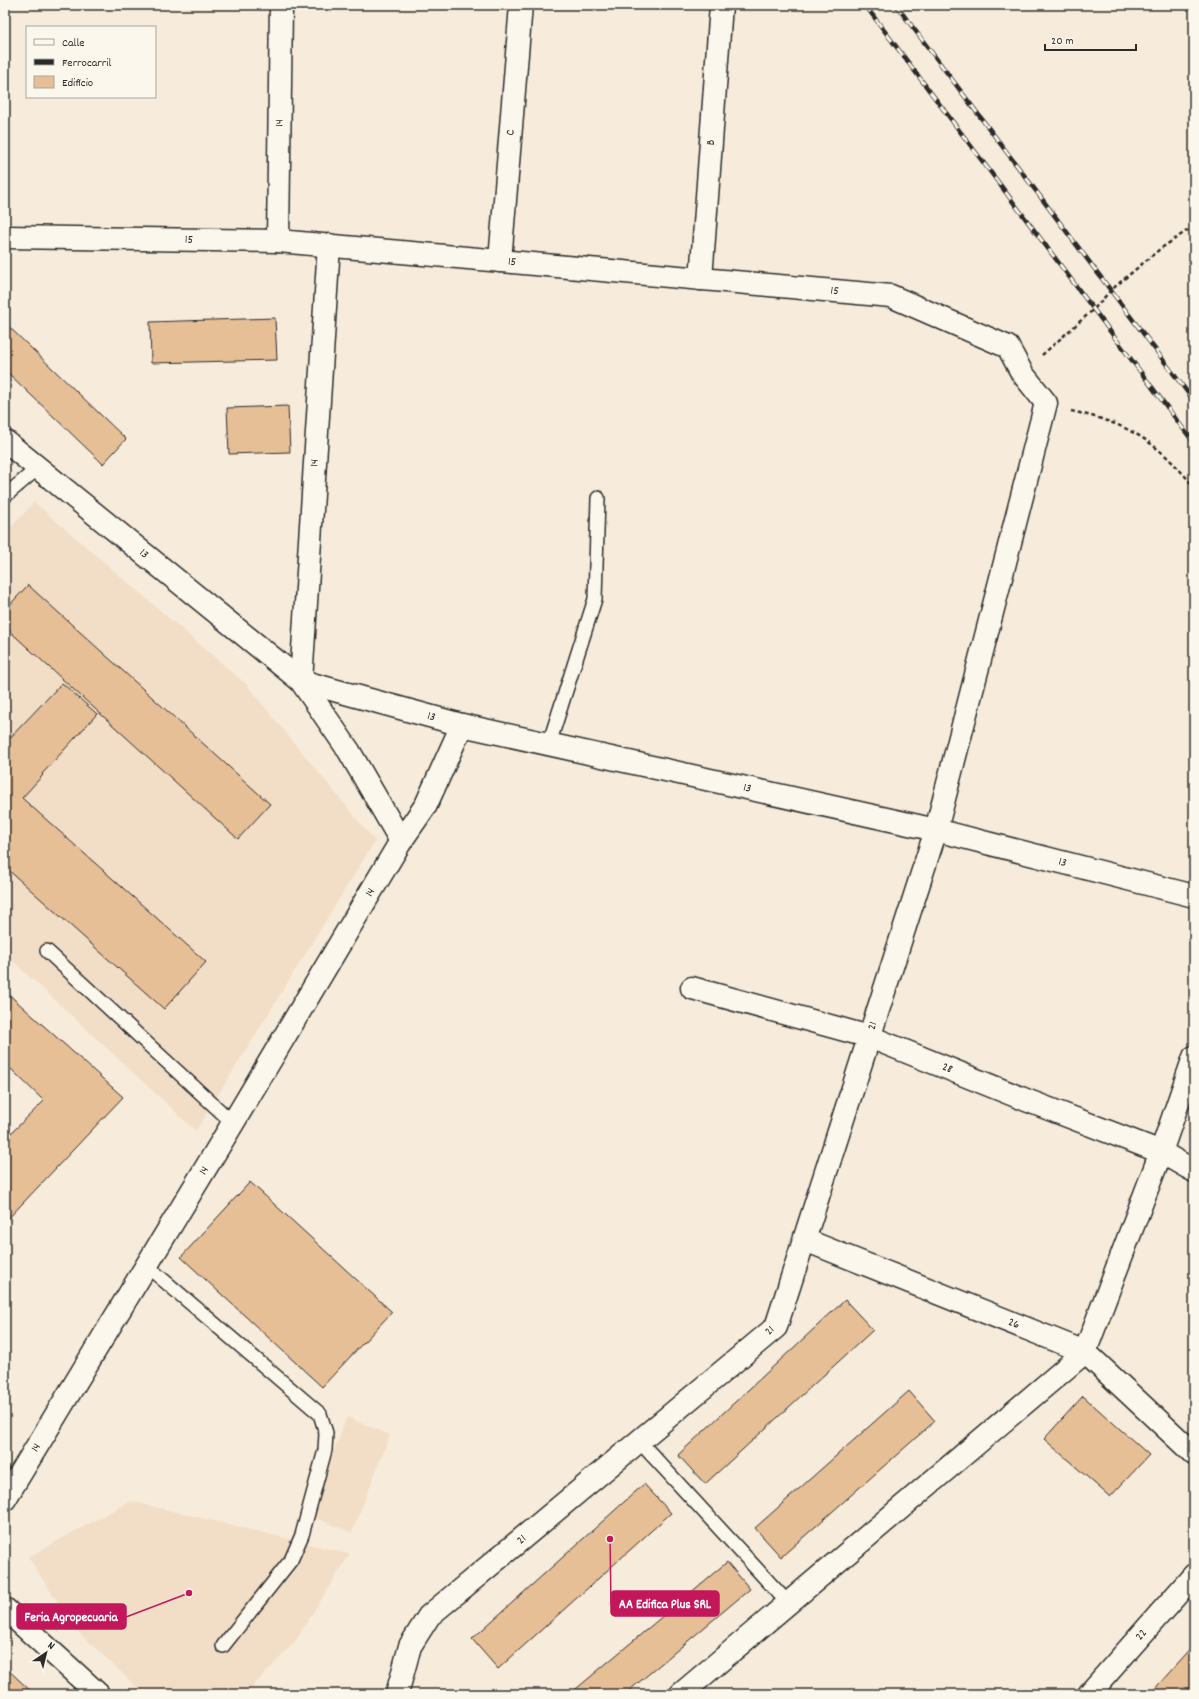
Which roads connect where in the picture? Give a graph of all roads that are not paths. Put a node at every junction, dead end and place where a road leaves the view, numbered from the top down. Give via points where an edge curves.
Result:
1 (281, 5) edge
2 (521, 5) edge
3 (721, 5) edge
4 (5, 237) edge
5 (278, 241) junction
6 (329, 245) junction
7 (500, 261) junction
8 (701, 279) junction
9 (1046, 403) joint
10 (5, 441) edge
11 (39, 467) junction
12 (5, 496) edge
13 (598, 498) dead end
14 (301, 681) junction
15 (462, 725) junction
16 (549, 744) junction
17 (936, 830) junction
18 (401, 841) junction
19 (1194, 896) edge
20 (47, 951) dead end
21 (692, 988) dead end
22 (870, 1037) junction
23 (1194, 1057) edge
24 (233, 1123) junction
25 (1161, 1152) junction
26 (1194, 1171) edge
27 (804, 1240) junction
28 (147, 1266) junction
29 (1085, 1352) junction
30 (640, 1442) junction
31 (1194, 1454) edge
32 (5, 1499) edge
33 (1194, 1575) edge
34 (788, 1603) junction
35 (5, 1609) edge
36 (223, 1646) dead end
37 (98, 1694) edge
38 (397, 1694) edge
39 (681, 1694) edge
40 (1089, 1694) edge

1 - 5 street, 14
2 - 7 street, C
3 - 8 street, B
4 - 5 street, 15
5 - 6 street, 15
6 - 7 street, 15
6 - 14 street, 14
7 - 8 street, 15
8 - 9 street, 15 via 891,296 1008,347 1022,372
9 - 17 street, 21
10 - 11 street, 13
11 - 12 lane
11 - 14 street, 13
13 - 16 lane via 595,599
14 - 15 street, 13
14 - 18 street, 13 via 349,751
15 - 16 street, 13
15 - 18 street, 14 via 426,805
16 - 17 street, 13
17 - 19 street, 13
17 - 22 street, 21
18 - 24 street, 14
20 - 24 lane
21 - 22 street, 28
22 - 25 street, 28
22 - 27 street, 21
23 - 25 street
24 - 28 street, 14
25 - 26 street, 28
25 - 29 street
27 - 29 street, 26
27 - 30 street, 21 via 776,1327
28 - 32 street, 14
28 - 36 lane via 320,1414 326,1433 325,1450 302,1535 291,1560
29 - 31 street, 26
29 - 34 street
30 - 34 lane
30 - 38 street, 21 via 429,1616 410,1646
33 - 40 street, 22
34 - 39 street
35 - 37 street

